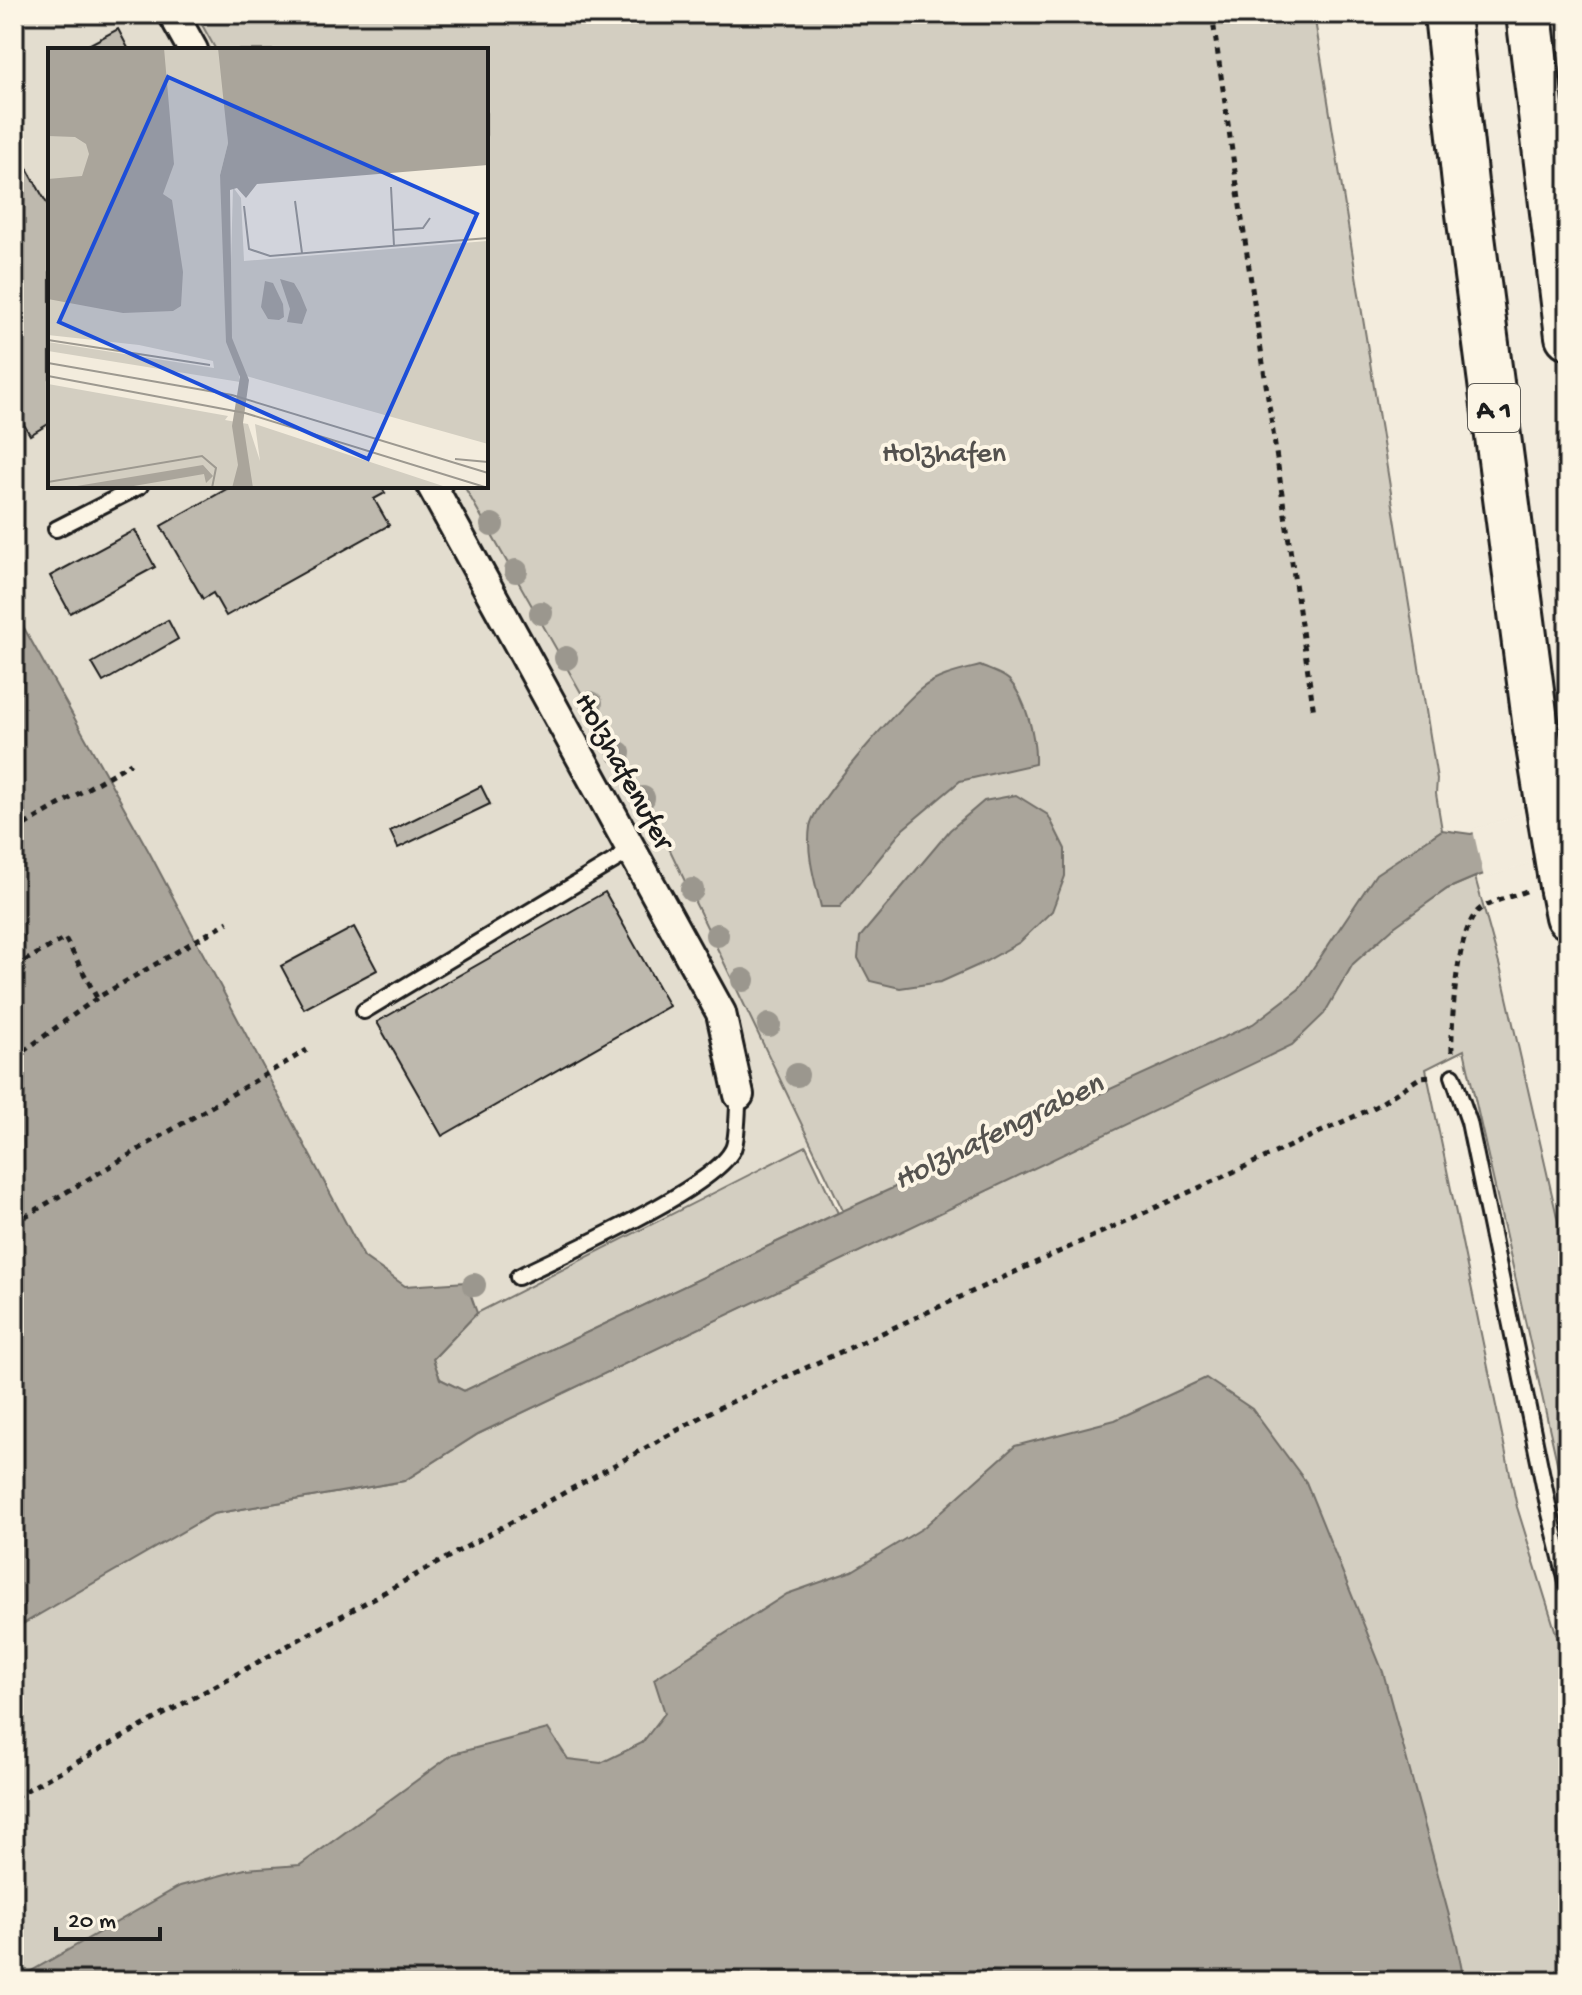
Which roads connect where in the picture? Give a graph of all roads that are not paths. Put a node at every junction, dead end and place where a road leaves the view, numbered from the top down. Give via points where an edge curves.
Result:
1 (173, 14) edge
2 (1447, 14) edge
3 (1529, 14) edge
4 (192, 48) edge
5 (1568, 336) edge
6 (136, 488) edge
7 (433, 488) edge
8 (56, 529) dead end
9 (632, 850) junction
10 (1556, 896) edge
11 (364, 1011) dead end
12 (1453, 1076) road end
13 (739, 1095) joint
14 (518, 1277) dead end
15 (1568, 1586) edge

1 - 4 street
2 - 10 highway, A 1, bridge
3 - 5 highway
6 - 8 lane
7 - 9 street, Holzhafenufer
9 - 11 lane
9 - 13 street, Holzhafenufer via 721,1013
12 - 15 lane via 1469,1122
13 - 14 lane via 734,1149 710,1176

